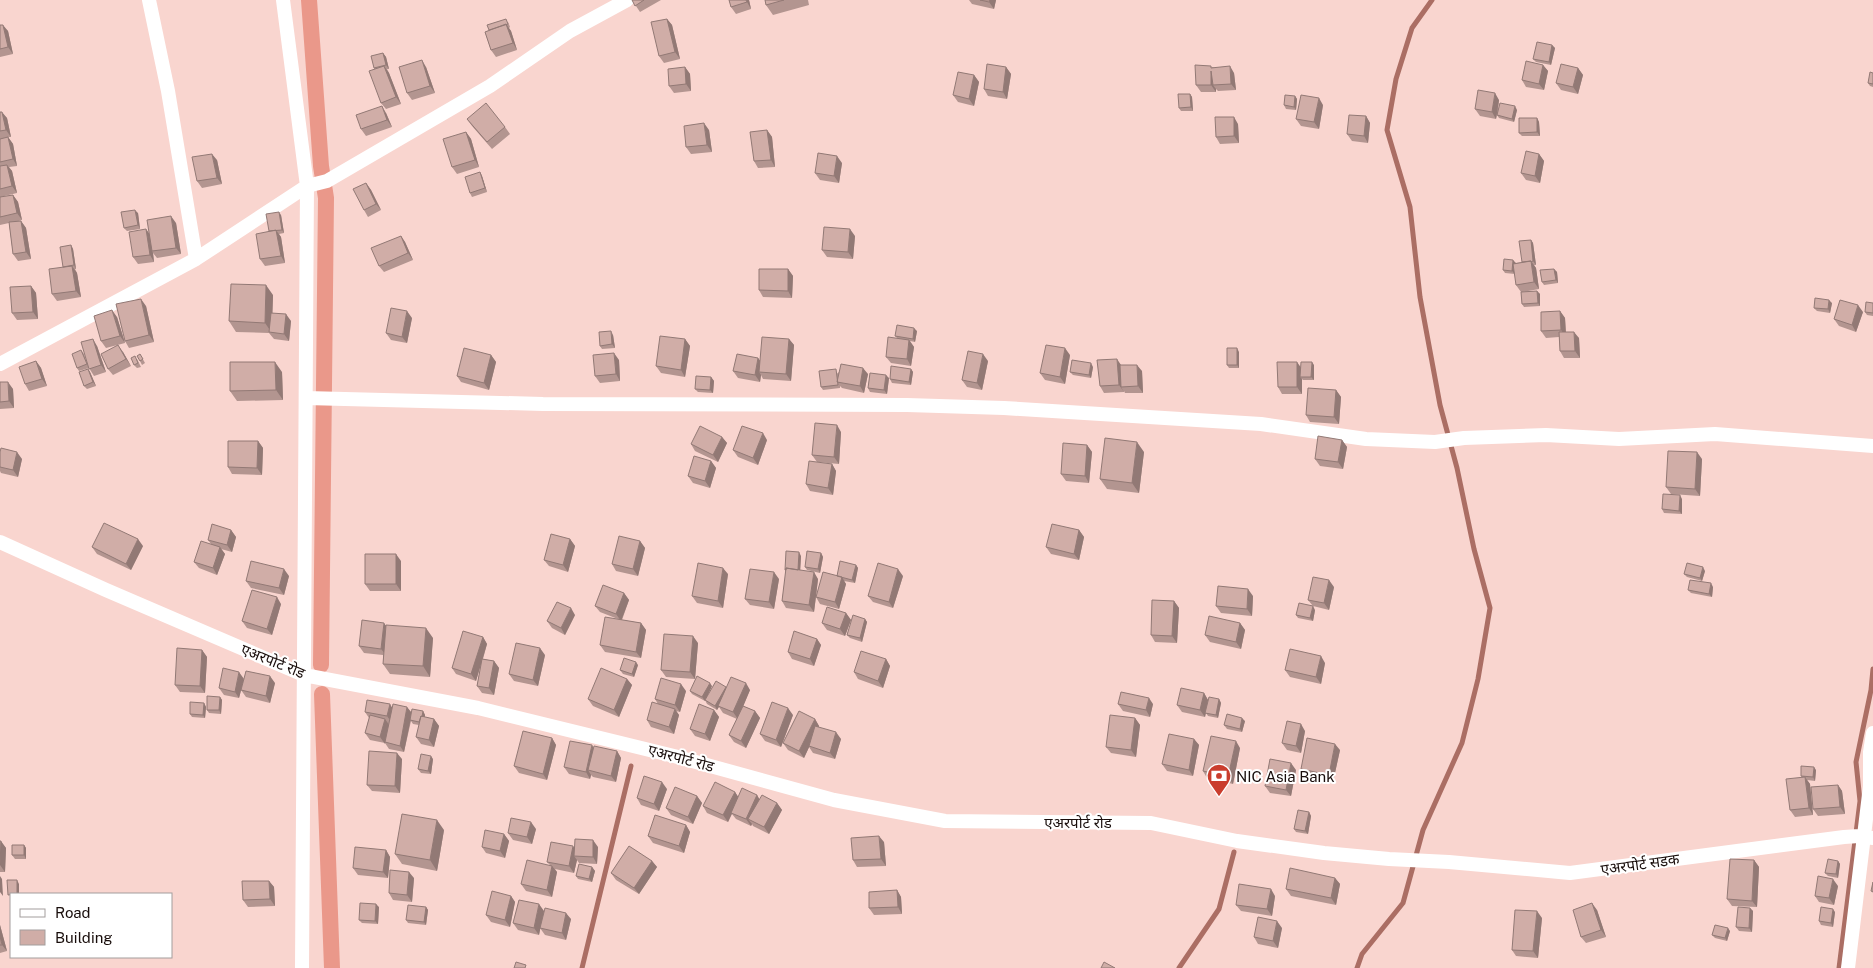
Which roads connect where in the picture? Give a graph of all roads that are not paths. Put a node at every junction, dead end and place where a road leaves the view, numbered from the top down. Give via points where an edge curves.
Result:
1 (149, 0) edge
2 (283, 0) edge
3 (627, 0) edge
4 (316, 183) junction
5 (196, 259) junction
6 (0, 364) edge
7 (310, 398) junction
8 (1873, 446) edge
9 (0, 542) edge
10 (304, 675) junction
11 (1873, 733) edge
12 (1865, 837) edge
13 (1436, 862) joint
14 (302, 968) edge
15 (1848, 968) edge

1 - 5 street
2 - 4 street
3 - 4 street via 570,31 490,86
4 - 5 street
4 - 7 street
5 - 6 street
7 - 8 street via 543,404 907,405 1261,424 1366,439 1435,442 1546,435 1619,439 1715,434
7 - 10 street
9 - 10 street, एअरपोर्ट रोड
10 - 13 street, एअरपोर्ट रोड via 478,708 674,756 834,800 945,821 1151,823 1237,840 1389,860
10 - 14 street
11 - 12 street
12 - 13 street, एअरपोर्ट सडक via 1844,837 1570,873
12 - 15 street

